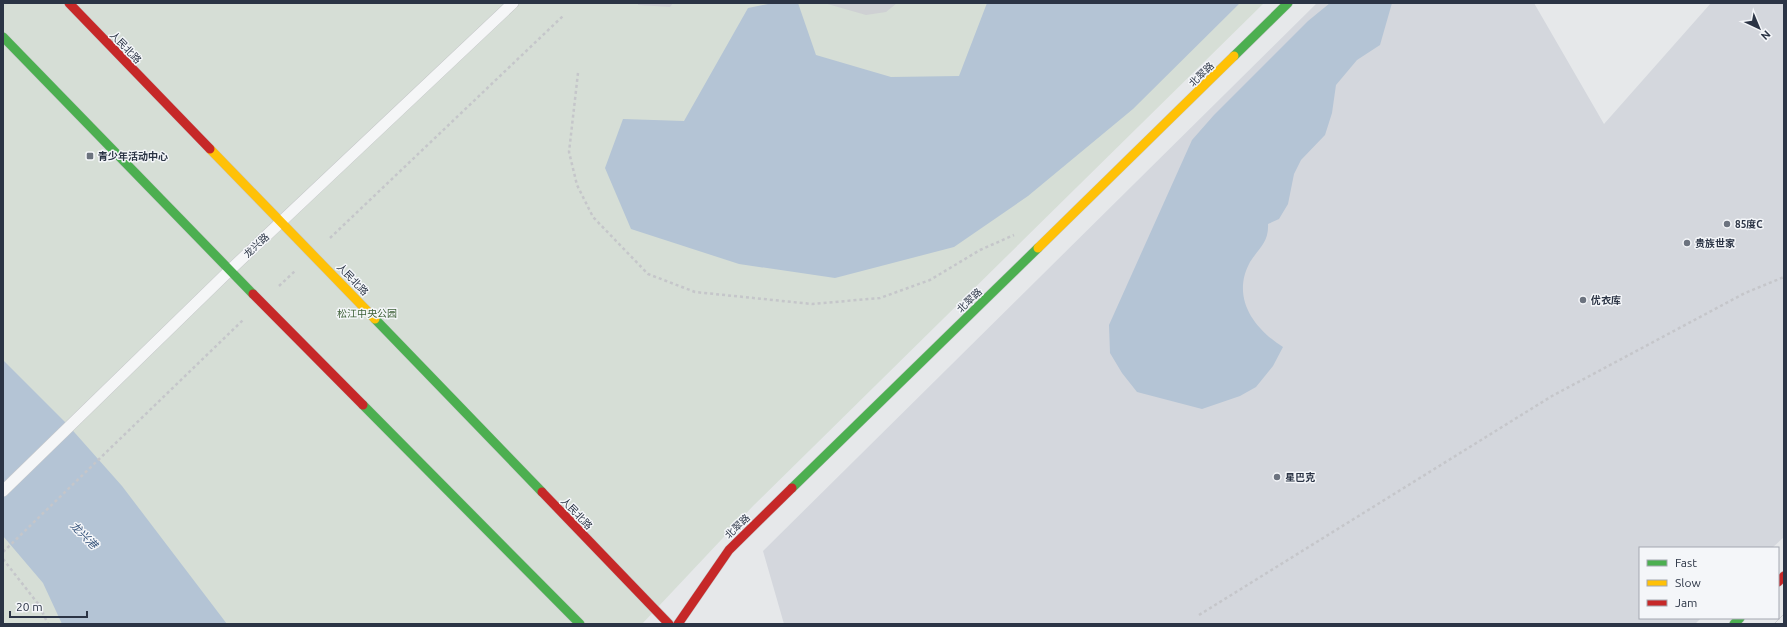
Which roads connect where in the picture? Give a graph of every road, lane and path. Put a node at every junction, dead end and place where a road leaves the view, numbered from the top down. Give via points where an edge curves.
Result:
1 (69, 3) edge
2 (513, 3) edge
3 (1288, 3) edge
4 (564, 15) dead end
5 (3, 37) edge
6 (578, 73) dead end
7 (280, 222) junction
8 (1015, 235) dead end
9 (313, 254) junction
10 (230, 270) junction
11 (1784, 277) edge
12 (261, 303) junction
13 (3, 491) edge
14 (3, 552) edge
15 (3, 559) edge
16 (1198, 615) dead end
17 (48, 624) edge
18 (580, 624) edge
19 (669, 624) edge
20 (678, 624) edge

1 - 7 main road, 人民北路
2 - 7 lane, 龙兴路
3 - 20 main road, 北翠路 via 729,550
4 - 9 path
5 - 10 main road
6 - 8 path via 568,152 577,185 593,217 648,274 695,292 812,304 880,298 930,280 980,250
7 - 9 main road, 人民北路
7 - 10 lane, 龙兴路
9 - 12 path
9 - 19 main road, 人民北路
10 - 12 main road
10 - 13 lane, 龙兴路
11 - 16 path via 1745,293 1552,396
12 - 14 path
12 - 18 main road
15 - 17 path via 38,606

